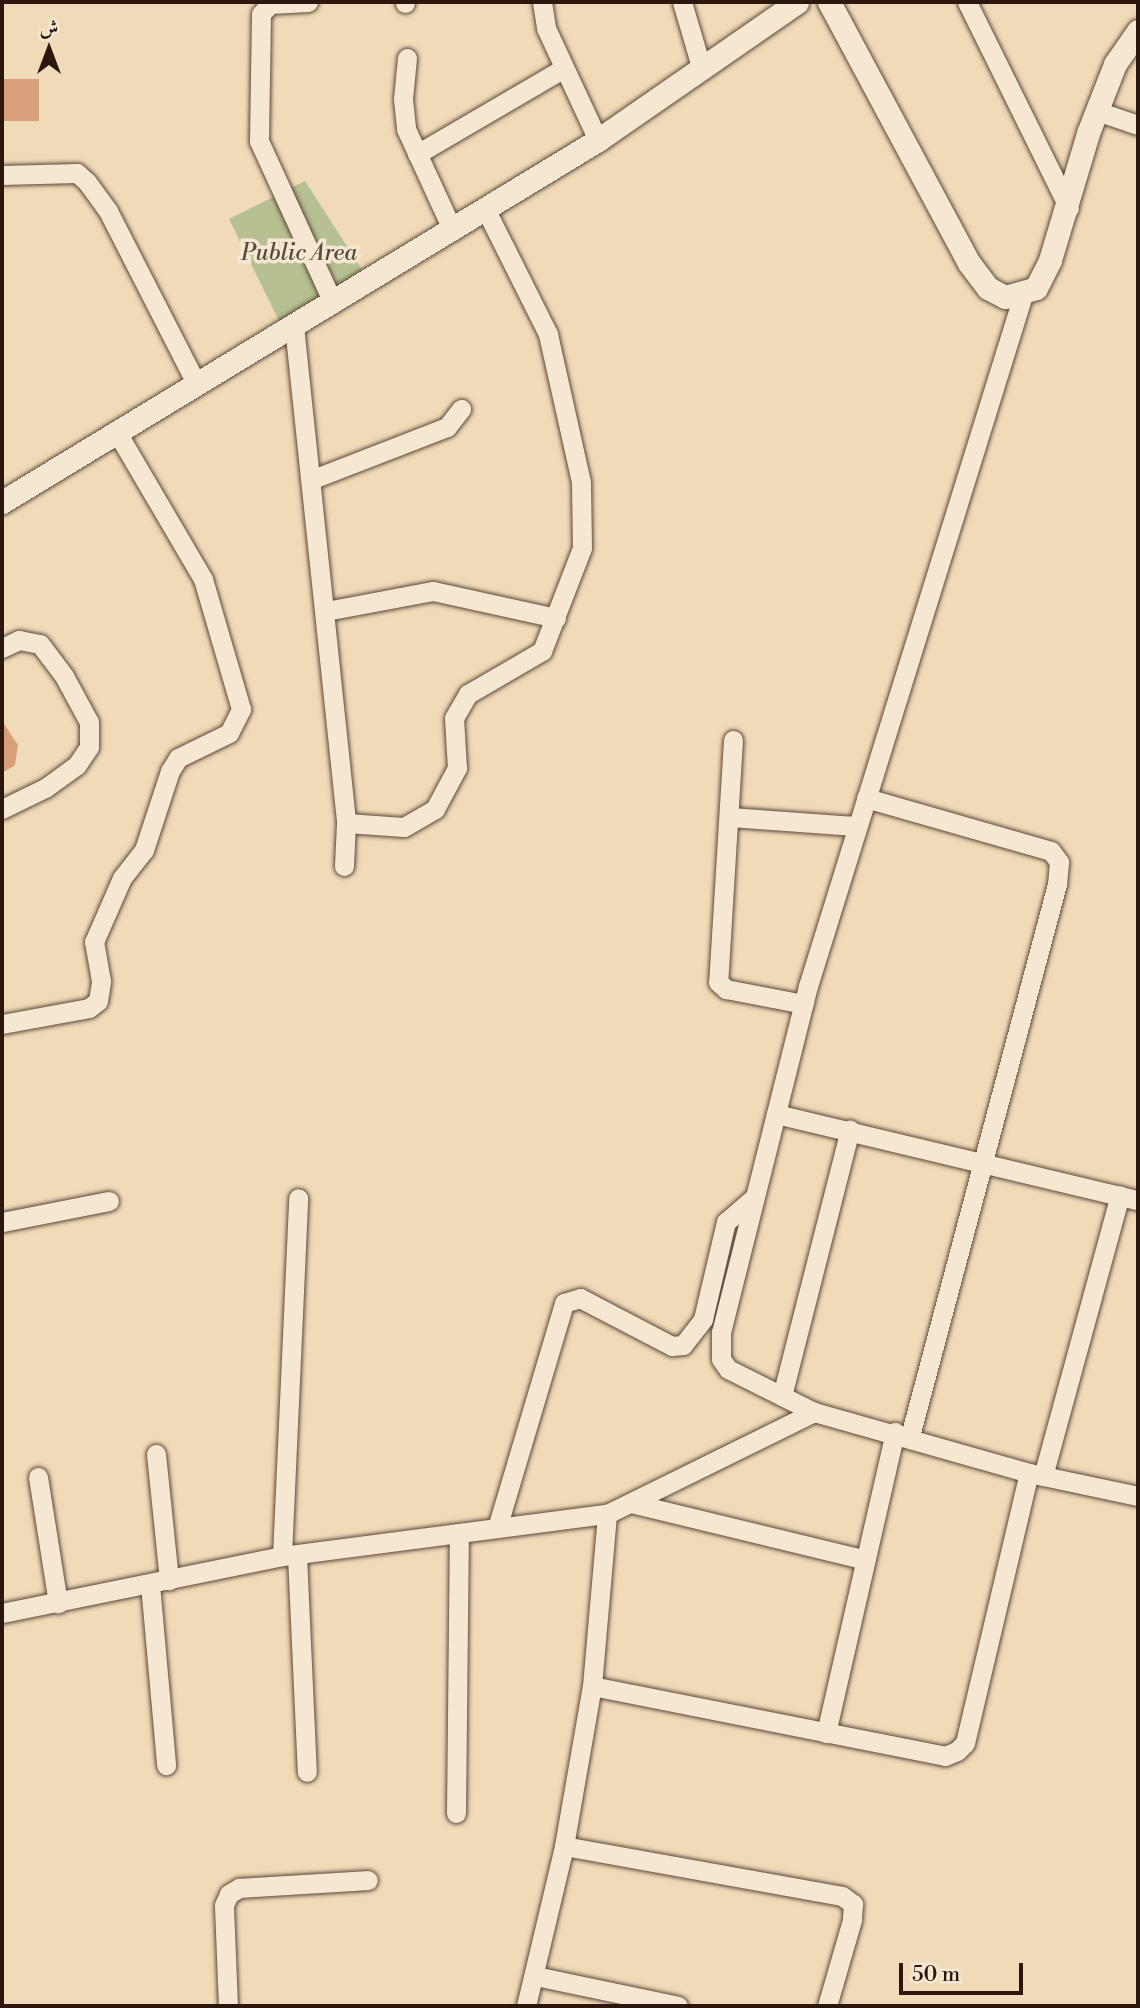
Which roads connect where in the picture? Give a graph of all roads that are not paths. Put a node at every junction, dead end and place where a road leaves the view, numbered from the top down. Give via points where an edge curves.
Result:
1 (308, 2) edge
2 (542, 2) edge
3 (682, 2) edge
4 (797, 2) edge
5 (828, 2) edge
6 (967, 2) edge
7 (1138, 31) edge
8 (407, 58) dead end
9 (565, 68) junction
10 (702, 70) junction
11 (1097, 111) junction
12 (1138, 125) edge
13 (598, 140) junction
14 (417, 154) junction
15 (2, 175) edge
16 (1069, 208) junction
17 (486, 210) junction
18 (453, 231) junction
19 (1023, 295) junction
20 (333, 303) junction
21 (294, 326) junction
22 (197, 385) junction
23 (461, 410) dead end
24 (118, 434) junction
25 (313, 479) junction
26 (2, 502) edge
27 (326, 611) junction
28 (556, 618) junction
29 (2, 648) edge
30 (733, 740) dead end
31 (866, 798) junction
32 (2, 809) edge
33 (730, 817) junction
34 (346, 823) junction
35 (857, 826) junction
36 (344, 866) dead end
37 (804, 1004) junction
38 (2, 1024) edge
39 (776, 1114) junction
40 (850, 1130) junction
41 (985, 1161) junction
42 (1129, 1197) edge
43 (298, 1198) dead end
44 (754, 1198) junction
45 (109, 1201) dead end
46 (2, 1222) edge
47 (782, 1396) junction
48 (814, 1412) junction
49 (902, 1434) junction
50 (156, 1454) dead end
51 (1036, 1474) junction
52 (38, 1477) dead end
53 (1138, 1496) edge
54 (631, 1503) junction
55 (607, 1514) junction
56 (497, 1528) junction
57 (459, 1533) junction
58 (290, 1556) junction
59 (863, 1559) junction
60 (160, 1582) junction
61 (58, 1603) junction
62 (2, 1613) edge
63 (592, 1686) junction
64 (826, 1733) junction
65 (166, 1765) dead end
66 (307, 1772) dead end
67 (456, 1813) dead end
68 (564, 1846) junction
69 (368, 1880) dead end
70 (535, 1976) junction
71 (228, 2006) edge
72 (526, 2006) edge
73 (678, 2006) edge
74 (827, 2006) edge

1 - 20 street via 270,4 261,14 259,142
2 - 9 street via 546,28
3 - 10 street
4 - 10 street
5 - 19 street via 969,263 988,288 1005,297
6 - 16 street
7 - 11 street via 1115,64
8 - 14 street via 402,99 405,129
9 - 13 street
9 - 14 street
10 - 13 street
11 - 12 street
11 - 16 street via 1074,173
13 - 17 street
14 - 18 street
15 - 22 street via 77,173 88,182 108,211
16 - 19 street via 1036,288
17 - 18 street
17 - 28 street via 548,334 581,482 582,548
18 - 20 street
19 - 31 street
20 - 21 street
21 - 22 street
21 - 25 street
22 - 24 street
23 - 25 street via 447,427
24 - 26 street
24 - 38 street via 203,579 241,709 229,733 178,758 170,771 144,850 122,878 94,942 102,981 98,1002 89,1008
25 - 27 street
27 - 28 street via 433,591
27 - 34 street
28 - 34 street via 542,651 468,694 454,718 457,768 435,809 404,827
29 - 32 street via 19,640 40,644 64,676 89,723 89,747 77,765 45,788
30 - 33 street
31 - 35 street
31 - 41 street via 1051,851 1059,862
33 - 35 street
33 - 37 street via 719,982 726,989
34 - 36 street
35 - 37 street
37 - 39 street
39 - 40 street
39 - 44 street
40 - 41 street
40 - 47 street
41 - 42 street
41 - 49 street
42 - 51 street
43 - 58 street
44 - 47 street via 721,1332 721,1359 729,1369
44 - 56 street via 726,1222 703,1319 683,1345 672,1346 580,1298 564,1304
45 - 46 street
47 - 48 street
48 - 49 street
48 - 54 street
49 - 51 street
49 - 59 street
50 - 60 street
51 - 53 street
51 - 64 street via 965,1743 945,1756
52 - 61 street
54 - 55 street
54 - 59 street
55 - 56 street
55 - 63 street
56 - 57 street
57 - 58 street
57 - 67 street
58 - 60 street
58 - 66 street
59 - 64 street
60 - 61 street
60 - 65 street
61 - 62 street
63 - 64 street
63 - 68 street
68 - 70 street
68 - 74 street via 842,1896 853,1904 852,1920
69 - 71 street via 239,1888 229,1894 224,1905
70 - 72 street
70 - 73 street

